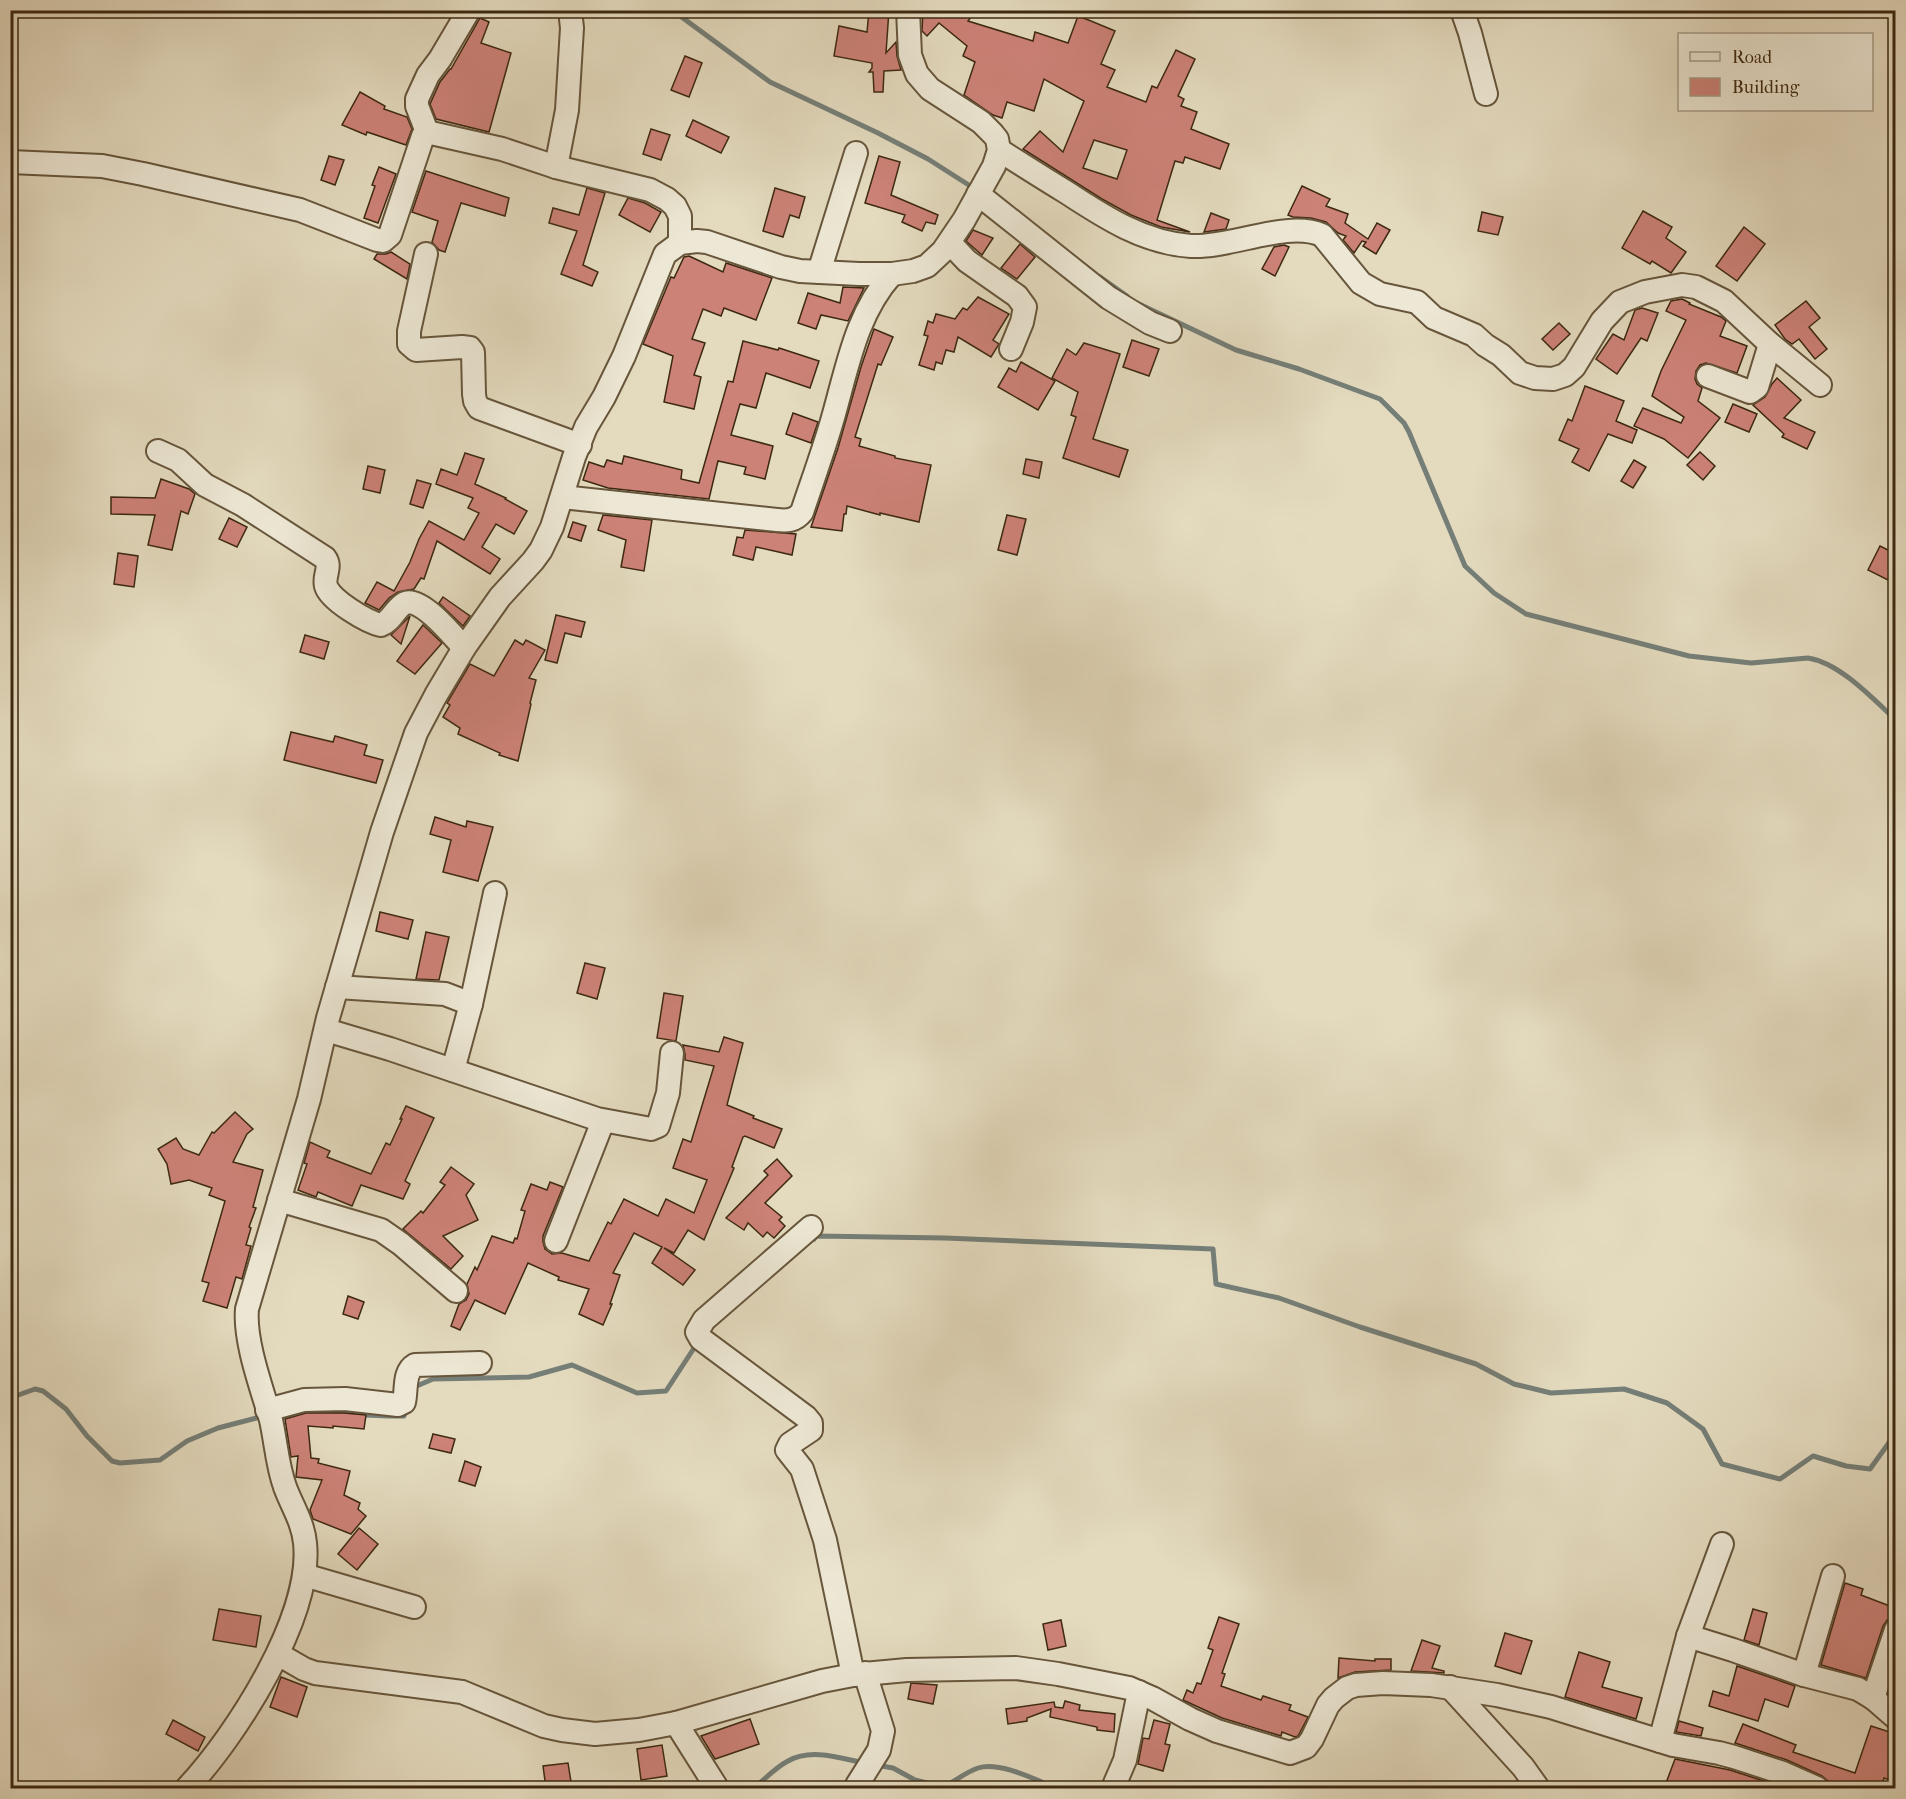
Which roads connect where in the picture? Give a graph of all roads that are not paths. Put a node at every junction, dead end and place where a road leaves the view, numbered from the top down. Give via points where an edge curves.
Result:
1 (469, 10) edge
2 (570, 10) edge
3 (908, 10) edge
4 (1462, 10) edge
5 (1486, 94) dead end
6 (427, 132) junction
7 (999, 150) junction
8 (856, 153) dead end
9 (10, 162) edge
10 (556, 167) junction
11 (978, 194) junction
12 (680, 243) junction
13 (950, 243) junction
14 (426, 254) dead end
15 (819, 272) junction
16 (892, 274) junction
17 (1170, 331) dead end
18 (1770, 344) junction
19 (1011, 349) dead end
20 (1708, 376) dead end
21 (1820, 386) dead end
22 (580, 445) junction
23 (158, 451) dead end
24 (562, 498) junction
25 (464, 648) junction
26 (495, 892) dead end
27 (337, 987) junction
28 (471, 1004) junction
29 (326, 1030) junction
30 (672, 1053) dead end
31 (453, 1070) junction
32 (603, 1121) junction
33 (279, 1200) junction
34 (811, 1227) dead end
35 (556, 1241) dead end
36 (456, 1291) dead end
37 (480, 1363) dead end
38 (268, 1414) junction
39 (1722, 1544) dead end
40 (304, 1575) junction
41 (1833, 1576) dead end
42 (414, 1607) dead end
43 (1896, 1630) edge
44 (1688, 1636) junction
45 (278, 1654) junction
46 (859, 1674) junction
47 (1804, 1675) junction
48 (1450, 1688) junction
49 (1139, 1692) junction
50 (1873, 1698) junction
51 (1896, 1718) edge
52 (676, 1723) junction
53 (1660, 1741) junction
54 (187, 1788) edge
55 (717, 1788) edge
56 (857, 1788) edge
57 (1113, 1788) edge
58 (1538, 1788) edge
59 (1817, 1788) edge

1 - 6 street via 421,86 417,106
2 - 10 street via 567,110
3 - 7 street via 910,55 920,79 988,128 997,139
4 - 5 street
6 - 9 street via 390,235 383,240 300,210 143,174 102,166
6 - 10 street via 502,149
7 - 11 street
7 - 18 street via 1116,223 1174,244 1218,245 1286,232 1314,231 1322,235 1362,283 1380,294 1417,302 1434,318 1474,335 1520,373 1535,378 1553,379 1574,367 1602,321 1620,302 1645,292 1682,285 1696,287 1724,301
8 - 15 street
10 - 12 street via 650,189 667,199 680,216
11 - 13 street
11 - 17 street via 1109,298
12 - 15 street via 706,242 781,267
12 - 22 street via 663,258 632,338
13 - 16 street via 927,266
13 - 19 street via 967,261 1017,296 1025,307
14 - 22 street via 409,344 416,350 470,348 479,408
15 - 16 street
16 - 24 street via 878,290 858,333 801,512 794,520
18 - 20 street via 1757,387 1750,392
18 - 21 street
22 - 24 street
23 - 25 street via 178,460 205,485 325,558 328,592 364,619 381,625 403,604 416,602
24 - 25 street via 552,527 533,561
25 - 27 street via 416,733 406,759
26 - 28 street
27 - 28 street via 445,994
27 - 29 street
28 - 31 street
29 - 31 street
29 - 33 street
30 - 32 street via 668,1093 658,1125 651,1129
31 - 32 street
32 - 35 street
33 - 36 street via 381,1230
33 - 38 street via 246,1316
34 - 46 street via 704,1320 697,1332 811,1424 811,1430 787,1450 802,1469 825,1540
37 - 38 street via 415,1365 407,1374 404,1402 398,1405 345,1399 304,1400
38 - 40 street via 282,1479 304,1533
39 - 44 street
40 - 42 street
40 - 45 street
41 - 47 street
43 - 50 street
44 - 47 street
44 - 53 street
45 - 52 street via 304,1669 329,1676 462,1692 562,1730 595,1734
45 - 54 street via 224,1742
46 - 49 street via 1016,1668
46 - 52 street
46 - 56 street via 883,1731 879,1750
47 - 50 street via 1858,1689
48 - 49 street via 1383,1683 1347,1688 1328,1705 1306,1747 1290,1753 1217,1731
48 - 53 street via 1543,1705
48 - 58 street
49 - 57 street via 1125,1760
50 - 51 street
52 - 55 street
53 - 59 street via 1734,1757

